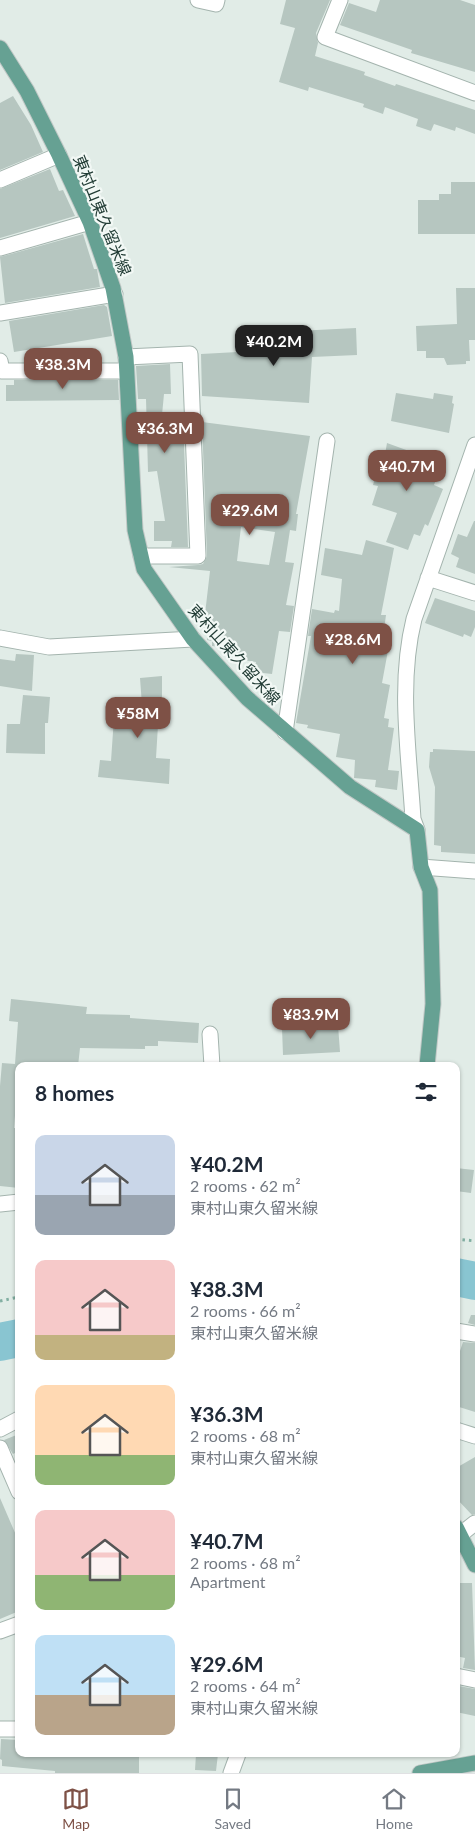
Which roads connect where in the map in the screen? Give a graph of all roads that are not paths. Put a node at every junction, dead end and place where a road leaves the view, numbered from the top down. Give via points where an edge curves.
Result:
1 (198, 0) edge
2 (218, 0) edge
3 (340, 0) edge
4 (0, 48) edge
5 (475, 93) edge
6 (59, 155) junction
7 (0, 180) edge
8 (90, 222) junction
9 (0, 248) edge
10 (114, 294) junction
11 (0, 313) edge
12 (0, 361) edge
13 (126, 364) junction
14 (327, 441) dead end
15 (475, 444) edge
16 (141, 556) junction
17 (428, 578) junction
18 (475, 593) edge
19 (0, 638) edge
20 (193, 639) junction
21 (285, 732) junction
22 (417, 830) junction
23 (421, 867) junction
24 (475, 871) edge
25 (210, 1034) dead end
26 (212, 1062) edge
27 (426, 1062) edge
28 (15, 1202) edge
29 (0, 1204) edge
30 (460, 1332) edge
31 (475, 1334) edge
32 (15, 1421) edge
33 (0, 1429) edge
34 (460, 1431) edge
35 (475, 1436) edge
36 (0, 1448) edge
37 (15, 1483) edge
38 (475, 1523) edge
39 (460, 1530) edge
40 (460, 1535) edge
41 (475, 1565) edge
42 (15, 1625) edge
43 (0, 1631) edge
44 (460, 1677) edge
45 (475, 1680) edge
46 (0, 1729) edge
47 (15, 1729) edge
48 (237, 1757) edge
49 (475, 1763) edge
50 (231, 1773) edge
51 (420, 1773) edge

1 - 2 street via 216,4
3 - 5 street via 325,37
4 - 6 main road, 東村山東久留米線
6 - 7 street
6 - 8 main road, 東村山東久留米線
8 - 9 street
8 - 10 main road, 東村山東久留米線
10 - 11 street
10 - 13 main road, 東村山東久留米線
12 - 13 street via 2,372
13 - 16 main road, 東村山東久留米線 via 135,530
13 - 16 street via 190,354 198,556
14 - 21 street
15 - 17 street
16 - 20 main road, 東村山東久留米線 via 144,568
17 - 18 street
17 - 22 street via 407,644 405,679 413,819
19 - 20 street via 49,647
20 - 21 main road, 東村山東久留米線 via 247,698
21 - 22 main road, 東村山東久留米線 via 350,787
22 - 23 main road
23 - 24 street
23 - 27 main road via 430,890 433,970
25 - 26 street
28 - 29 street
30 - 31 street
32 - 33 street
34 - 35 street
36 - 37 street
38 - 39 street
40 - 41 main road
42 - 43 street
44 - 45 street
46 - 47 street
48 - 50 street
49 - 51 main road

